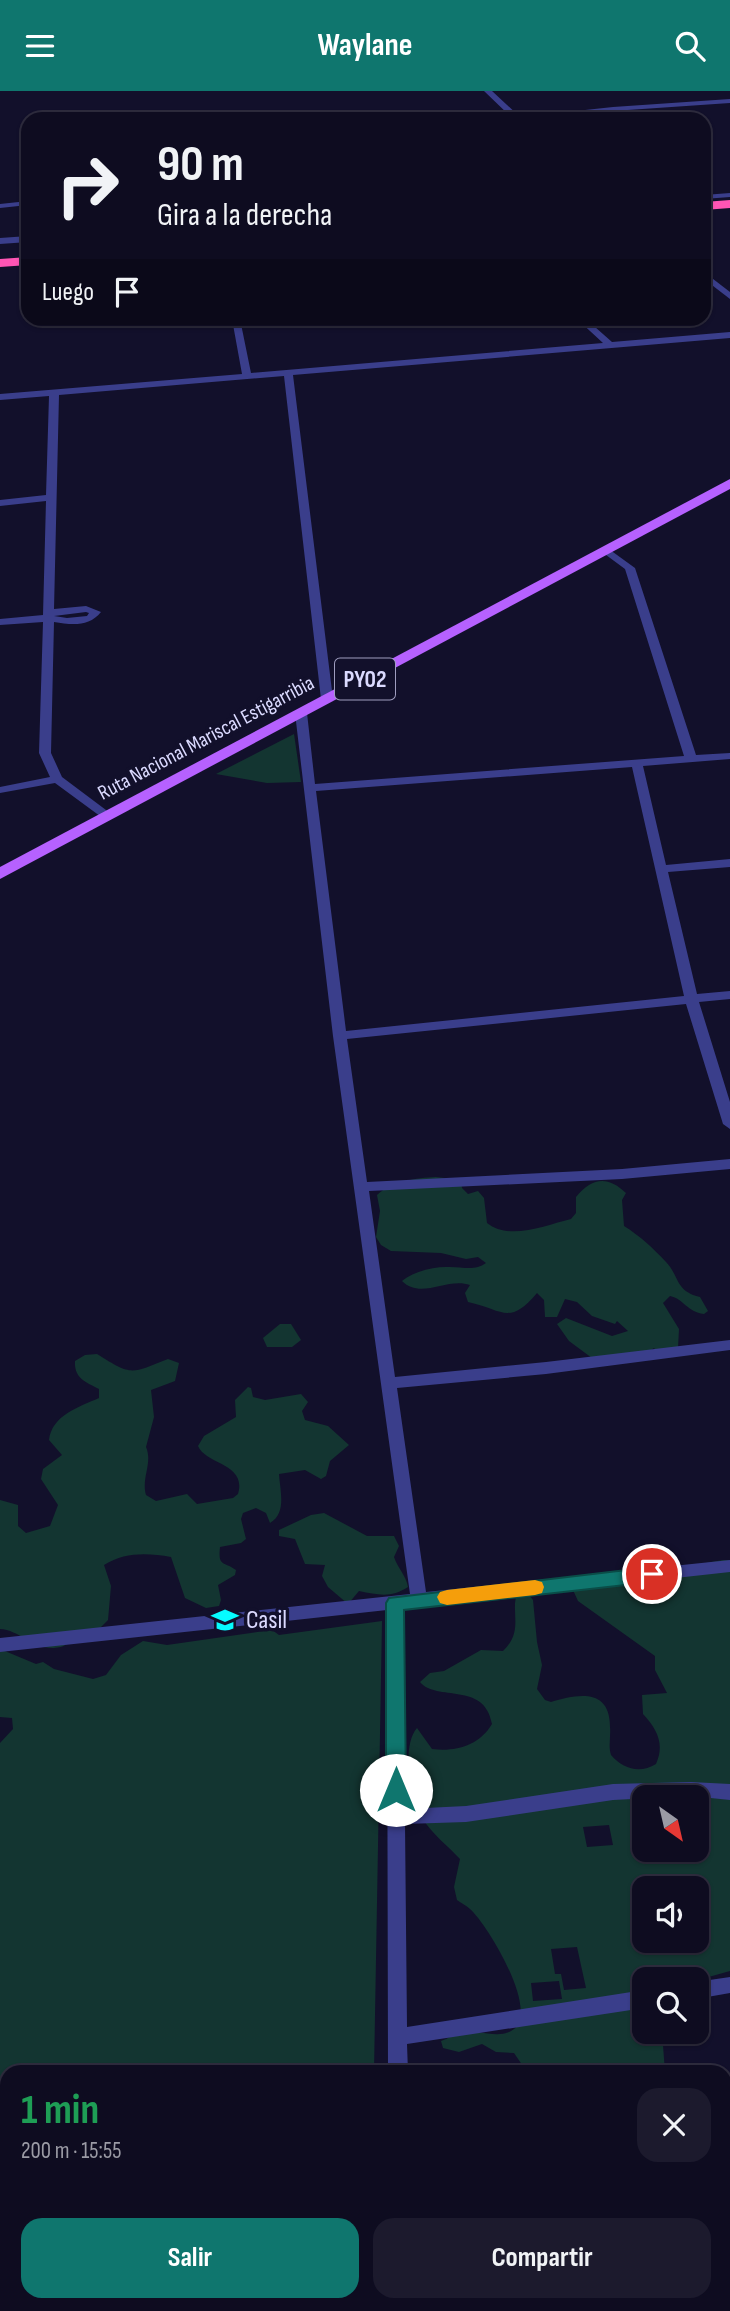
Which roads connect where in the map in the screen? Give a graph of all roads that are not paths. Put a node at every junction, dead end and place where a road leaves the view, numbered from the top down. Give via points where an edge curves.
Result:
1 (488, 91) edge
2 (730, 101) edge
3 (512, 112) edge
4 (585, 112) edge
5 (730, 195) edge
6 (711, 196) edge
7 (21, 204) edge
8 (730, 204) edge
9 (711, 205) edge
10 (0, 207) edge
11 (730, 215) edge
12 (711, 216) edge
13 (21, 240) edge
14 (0, 241) edge
15 (21, 250) edge
16 (0, 251) edge
17 (21, 262) edge
18 (0, 263) edge
19 (711, 281) edge
20 (730, 296) edge
21 (237, 326) edge
22 (589, 326) edge
23 (730, 335) edge
24 (610, 345) junction
25 (288, 372) junction
26 (247, 376) junction
27 (54, 392) junction
28 (0, 397) edge
29 (730, 483) edge
30 (50, 498) junction
31 (0, 503) edge
32 (606, 550) junction
33 (47, 615) junction
34 (0, 622) edge
35 (327, 699) junction
36 (301, 713) junction
37 (730, 756) edge
38 (691, 759) junction
39 (637, 763) junction
40 (57, 779) junction
41 (312, 788) junction
42 (0, 790) edge
43 (108, 816) junction
44 (730, 863) edge
45 (661, 869) junction
46 (0, 874) edge
47 (730, 995) edge
48 (691, 998) junction
49 (340, 1036) junction
50 (730, 1124) edge
51 (730, 1164) edge
52 (361, 1187) junction
53 (730, 1345) edge
54 (390, 1383) junction
55 (730, 1566) edge
56 (419, 1600) junction
57 (395, 1603) junction
58 (0, 1645) edge
59 (730, 1792) edge
60 (396, 1817) junction
61 (730, 1985) edge
62 (709, 1989) edge
63 (632, 2001) edge
64 (397, 2037) junction
65 (398, 2065) edge

1 - 3 street
2 - 4 street
5 - 6 street
7 - 10 street
8 - 9 highway
11 - 12 highway
13 - 14 street
15 - 16 highway
17 - 18 highway
19 - 20 street
21 - 26 street
22 - 24 street
23 - 24 street
24 - 25 street
25 - 26 street
25 - 35 street
26 - 27 street
27 - 28 street
27 - 30 street
29 - 32 main road, Ruta Nacional Mariscal Estigarribia / PY02
30 - 31 street
30 - 33 street
32 - 35 main road, Ruta Nacional Mariscal Estigarribia / PY02
32 - 38 street via 630,568
33 - 34 street
33 - 40 street via 44,753
35 - 36 main road, Ruta Nacional Mariscal Estigarribia / PY02
36 - 41 street
36 - 43 main road, Ruta Nacional Mariscal Estigarribia / PY02
37 - 38 street
38 - 39 street
39 - 41 street
39 - 45 street
40 - 42 street
40 - 43 street
41 - 49 street
43 - 46 main road, Ruta Nacional Mariscal Estigarribia / PY02
44 - 45 street
45 - 48 street
47 - 48 street
48 - 49 street
48 - 50 street
49 - 52 street
51 - 52 street
52 - 54 street
53 - 54 street
54 - 56 street
55 - 56 street
56 - 57 street
57 - 58 street
57 - 60 street
59 - 60 street via 613,1793 466,1814
60 - 64 street
61 - 62 street
63 - 64 street
64 - 65 street

